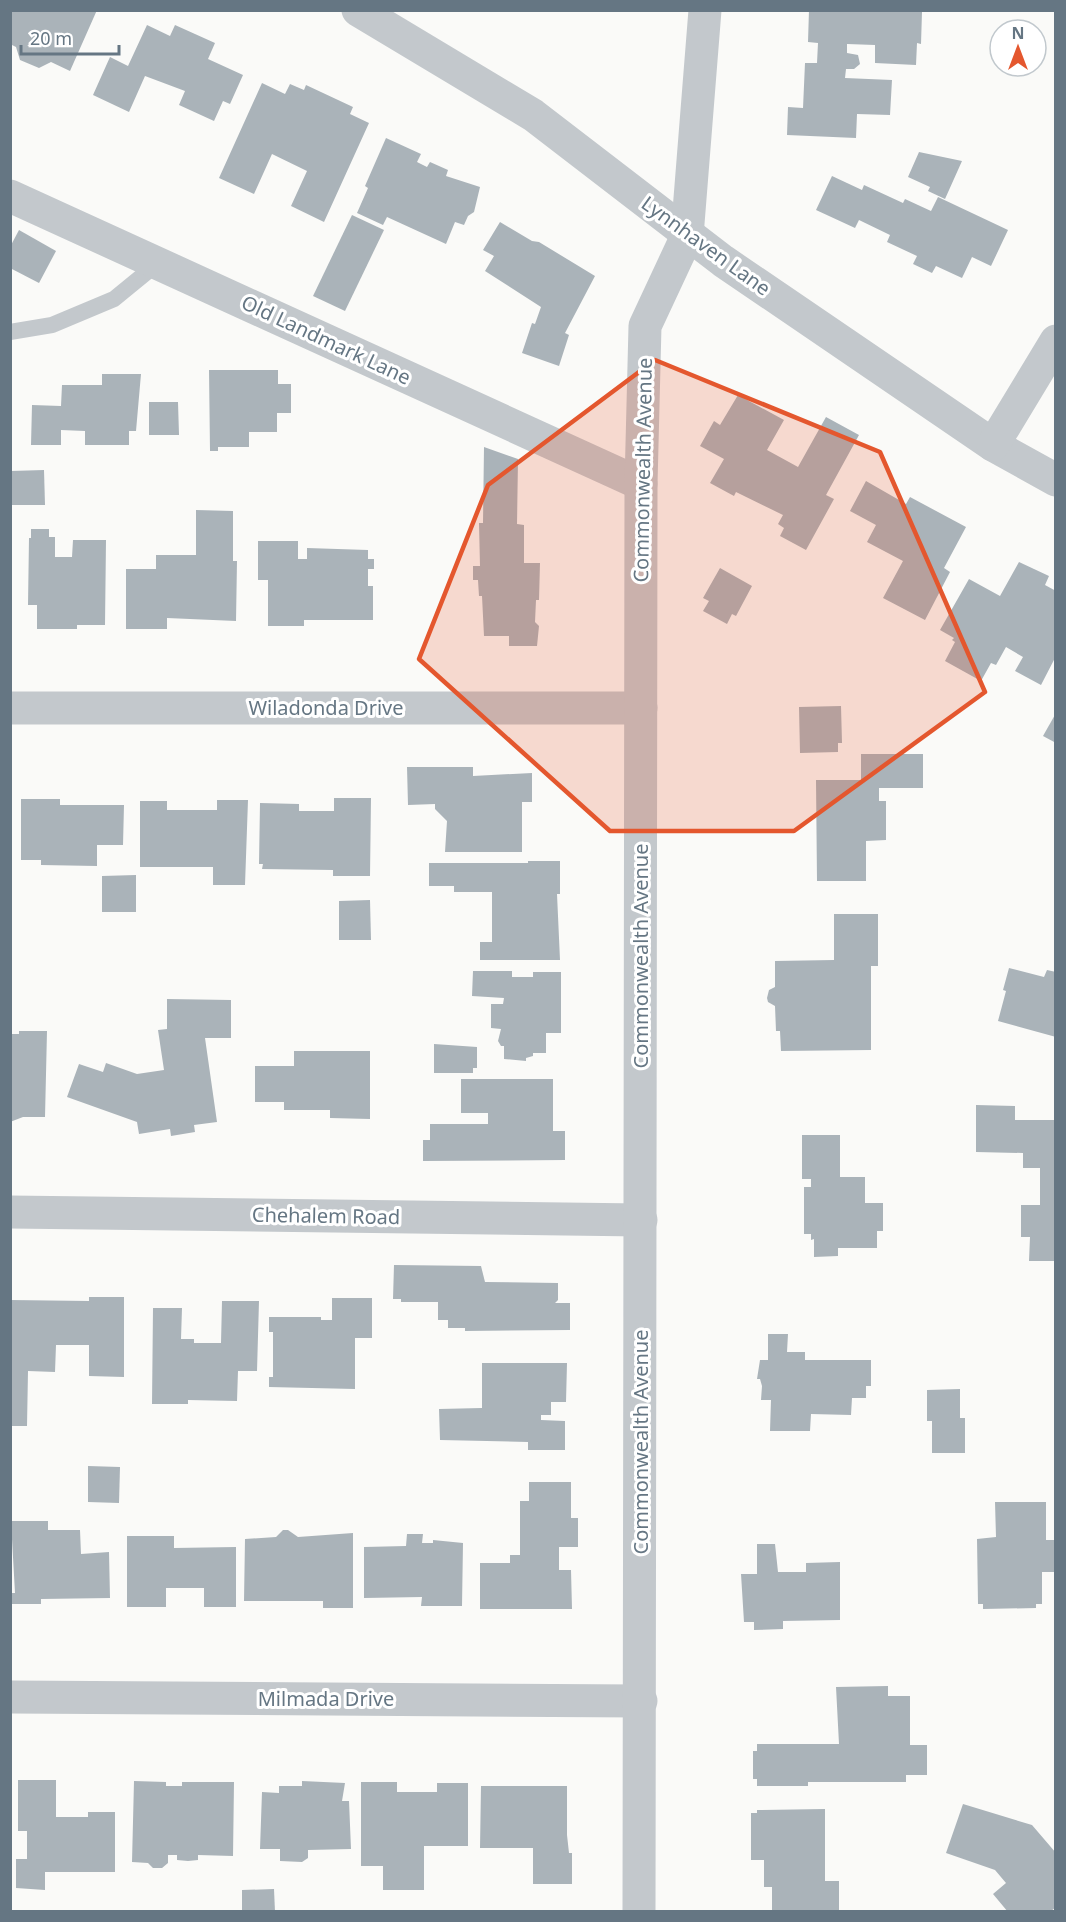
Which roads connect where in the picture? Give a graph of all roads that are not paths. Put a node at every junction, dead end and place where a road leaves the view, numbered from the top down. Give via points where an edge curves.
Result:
1 (358, 10) edge
2 (705, 10) edge
3 (10, 196) edge
4 (687, 236) junction
5 (158, 263) junction
6 (10, 332) edge
7 (1056, 341) edge
8 (993, 445) junction
9 (1056, 480) edge
10 (641, 484) junction
11 (10, 708) edge
12 (641, 708) junction
13 (10, 1212) edge
14 (641, 1220) junction
15 (10, 1697) edge
16 (641, 1701) junction
17 (639, 1911) edge

1 - 4 street, Lynnhaven Lane via 533,115
2 - 4 street, Commonwealth Avenue
3 - 5 street, Old Landmark Lane
4 - 8 street, Lynnhaven Lane
4 - 10 street, Commonwealth Avenue via 645,326
5 - 6 lane via 114,299 52,325
5 - 10 street, Old Landmark Lane
7 - 8 street
8 - 9 street, Lynnhaven Lane
10 - 12 street, Commonwealth Avenue
11 - 12 street, Wiladonda Drive
12 - 14 street, Commonwealth Avenue
13 - 14 street, Chehalem Road
14 - 16 street, Commonwealth Avenue
15 - 16 street, Milmada Drive
16 - 17 street, Commonwealth Avenue

